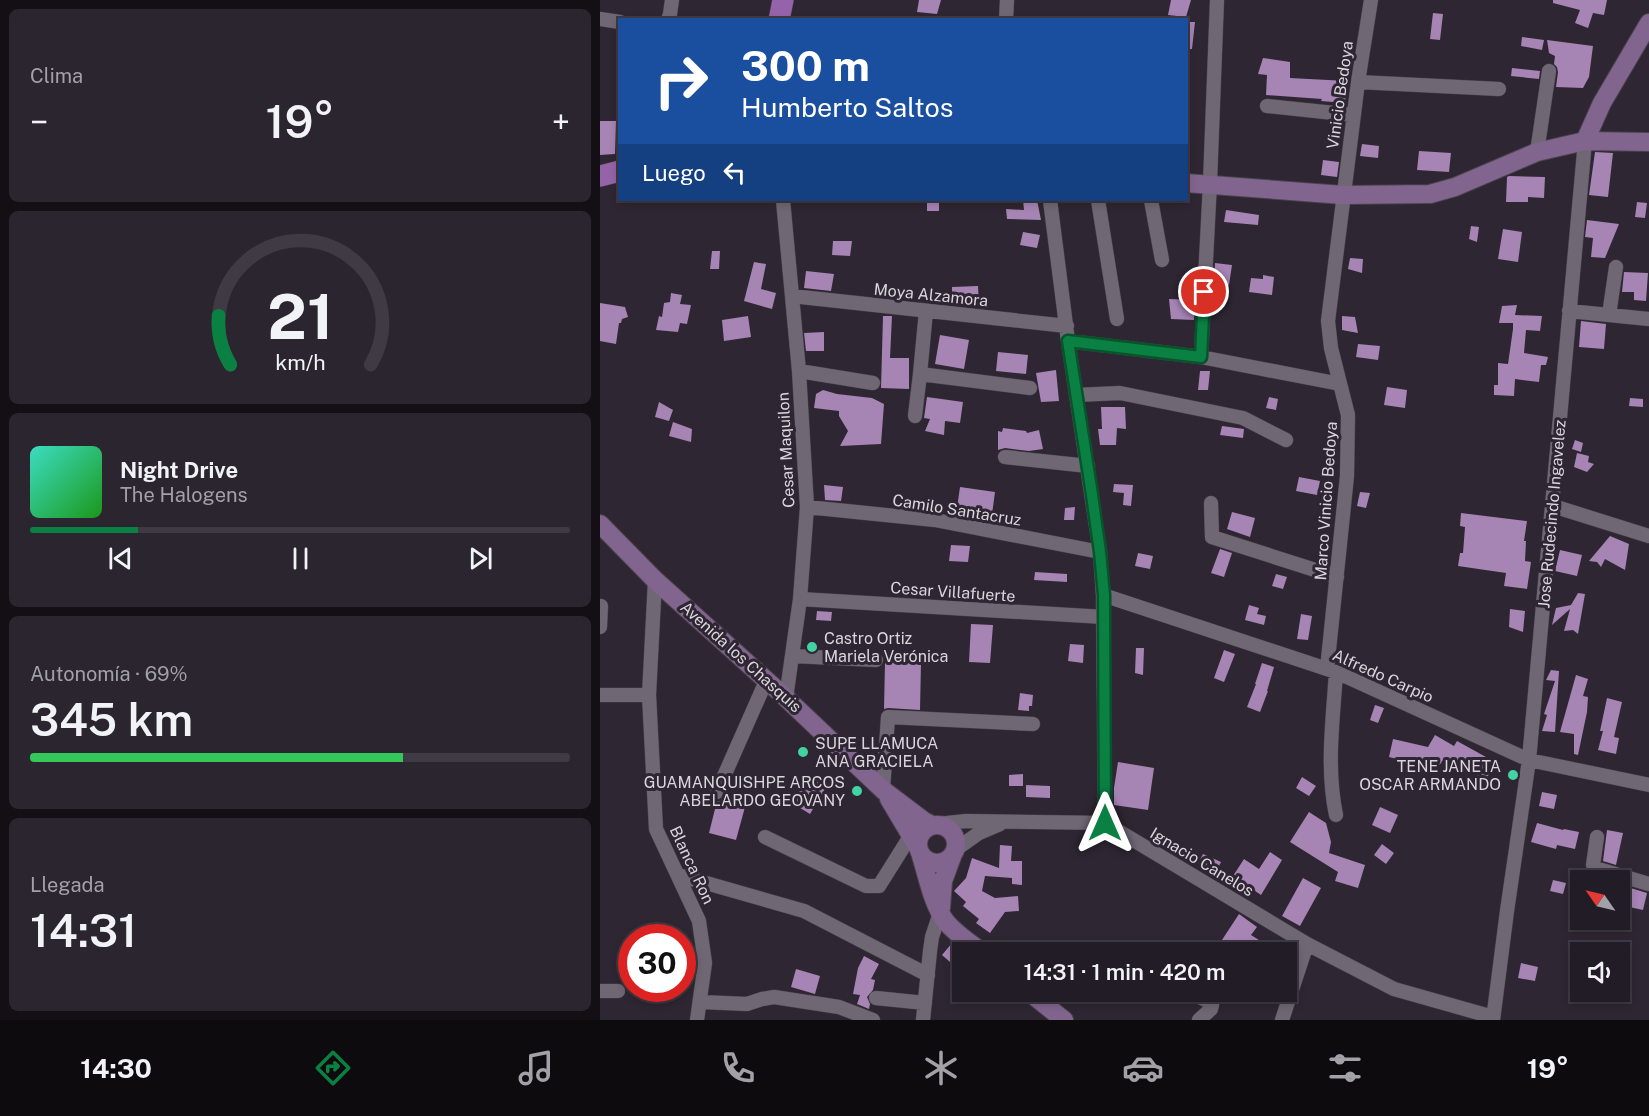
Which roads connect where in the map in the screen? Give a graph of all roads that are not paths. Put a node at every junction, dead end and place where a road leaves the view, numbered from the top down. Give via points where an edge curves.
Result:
1 (672, 0) edge
2 (771, 0) edge
3 (783, 0) edge
4 (1007, 0) edge
5 (1217, 0) edge
6 (1371, 0) edge
7 (669, 18) edge
8 (767, 18) edge
9 (779, 18) edge
10 (1006, 18) edge
11 (600, 19) edge
12 (618, 22) edge
13 (1649, 23) edge
14 (1549, 71) dead end
15 (1358, 82) junction
16 (1500, 89) dead end
17 (1267, 106) dead end
18 (1353, 115) junction
19 (1585, 141) junction
20 (1649, 142) edge
21 (1537, 152) junction
22 (618, 159) edge
23 (600, 162) edge
24 (618, 172) edge
25 (600, 176) edge
26 (1188, 183) edge
27 (1210, 183) junction
28 (1343, 195) junction
29 (783, 201) edge
30 (1050, 201) edge
31 (1098, 201) edge
32 (1151, 201) edge
33 (1162, 260) dead end
34 (1616, 267) dead end
35 (792, 296) junction
36 (926, 311) junction
37 (1569, 311) junction
38 (1610, 315) junction
39 (1117, 319) dead end
40 (1649, 319) edge
41 (1066, 326) junction
42 (1068, 341) junction
43 (1201, 357) junction
44 (799, 371) junction
45 (920, 374) junction
46 (873, 383) dead end
47 (1340, 384) junction
48 (1030, 388) dead end
49 (1076, 395) junction
50 (915, 416) dead end
51 (1286, 440) dead end
52 (1005, 457) dead end
53 (1088, 466) junction
54 (1211, 503) dead end
55 (1553, 506) junction
56 (807, 507) junction
57 (600, 524) edge
58 (1649, 536) edge
59 (1100, 552) junction
60 (1337, 577) junction
61 (655, 580) junction
62 (1104, 595) junction
63 (800, 598) junction
64 (602, 606) dead end
65 (1104, 618) junction
66 (600, 627) edge
67 (793, 656) junction
68 (876, 660) dead end
69 (1332, 671) junction
70 (766, 681) junction
71 (600, 695) edge
72 (649, 696) junction
73 (786, 698) junction
74 (1033, 724) dead end
75 (1529, 760) junction
76 (1649, 784) edge
77 (883, 790) junction
78 (717, 792) dead end
79 (1336, 815) dead end
80 (1005, 822) junction
81 (1105, 823) junction
82 (935, 825) junction
83 (765, 837) dead end
84 (1597, 837) dead end
85 (916, 846) junction
86 (954, 852) junction
87 (678, 875) junction
88 (1649, 884) edge
89 (940, 913) junction
90 (970, 942) edge
91 (1307, 944) junction
92 (928, 975) junction
93 (600, 991) edge
94 (618, 991) dead end
95 (876, 998) dead end
96 (701, 1002) junction
97 (1042, 1002) edge
98 (1210, 1002) edge
99 (925, 1004) junction
100 (1493, 1018) edge
101 (698, 1020) edge
102 (873, 1020) edge
103 (923, 1020) edge
104 (1064, 1020) edge
105 (1199, 1020) edge
106 (1282, 1020) edge

1 - 7 street
2 - 8 main road
3 - 9 main road
4 - 10 street
5 - 27 street
6 - 15 street, Vinicio Bedoya
11 - 12 street
13 - 19 street, Jose Rudecindo Ingavelez via 1602,103
14 - 21 street
15 - 16 street
15 - 18 street, Vinicio Bedoya
17 - 18 street
18 - 28 street, Vinicio Bedoya
19 - 20 street
19 - 21 street
19 - 37 street, Jose Rudecindo Ingavelez
21 - 28 street via 1430,194
22 - 23 main road
24 - 25 main road
26 - 27 street
27 - 28 street
27 - 43 street
28 - 47 street, Marco Vinicio Bedoya via 1328,321
29 - 35 street, Cesar Maquilon
30 - 41 street
31 - 39 street
32 - 33 street
34 - 38 street
35 - 36 street, Moya Alzamora
35 - 44 street, Cesar Maquilon
36 - 41 street, Moya Alzamora
36 - 45 street
37 - 38 street
37 - 55 street, Jose Rudecindo Ingavelez
38 - 40 street
41 - 42 street
42 - 43 street
42 - 49 street
43 - 47 street
44 - 46 street
44 - 56 street, Cesar Maquilon
45 - 48 street
45 - 50 street
47 - 60 street, Marco Vinicio Bedoya via 1348,415 1348,443
49 - 51 street via 1120,393 1243,418
49 - 53 street
52 - 53 street
53 - 59 street
54 - 60 street via 1212,537
55 - 58 street
55 - 75 street, Jose Rudecindo Ingavelez
56 - 59 street, Camilo Santacruz via 935,520
56 - 63 street, Cesar Maquilon
57 - 61 street, Avenida los Chasquis
59 - 62 street
60 - 69 street, Marco Vinicio Bedoya
61 - 70 street, Avenida los Chasquis
61 - 72 street, Blanca Ron
62 - 65 street
62 - 69 street, Alfredo Carpio
63 - 65 street, Cesar Villafuerte
63 - 67 street, Cesar Maquilon
64 - 66 street
65 - 81 street
67 - 68 street
67 - 73 street, Cesar Maquilon
69 - 75 street, Alfredo Carpio
69 - 79 street, Marco Vinicio Bedoya via 1329,757
70 - 73 street, Avenida los Chasquis
70 - 78 street
71 - 72 street
72 - 87 street, Blanca Ron via 656,829
73 - 77 street, Avenida los Chasquis
74 - 77 street via 888,717
75 - 76 street, Alfredo Carpio
75 - 100 street, Jose Rudecindo Ingavelez
77 - 82 street, Avenida los Chasquis
77 - 85 street, Avenida los Chasquis
80 - 81 street
80 - 82 street via 966,820
80 - 86 street via 978,833
81 - 91 street, Ignacio Canelos
82 - 85 street via 919,835
82 - 86 street via 953,833
83 - 85 street via 873,887 879,886
84 - 88 street via 1595,868
85 - 86 street via 927,861 934,863 949,859
85 - 89 street, Avenida los Chasquis
86 - 89 street via 943,881
87 - 92 street via 804,911
87 - 96 street, Blanca Ron via 699,921 705,963
89 - 90 street
89 - 92 street via 932,937
91 - 100 street, Ignacio Canelos via 1394,989
91 - 106 street
92 - 99 street
93 - 94 street
95 - 99 street
96 - 101 street, Blanca Ron
96 - 102 street via 747,1005 774,997 839,1007
97 - 104 street
98 - 105 street via 1211,1010
99 - 103 street

